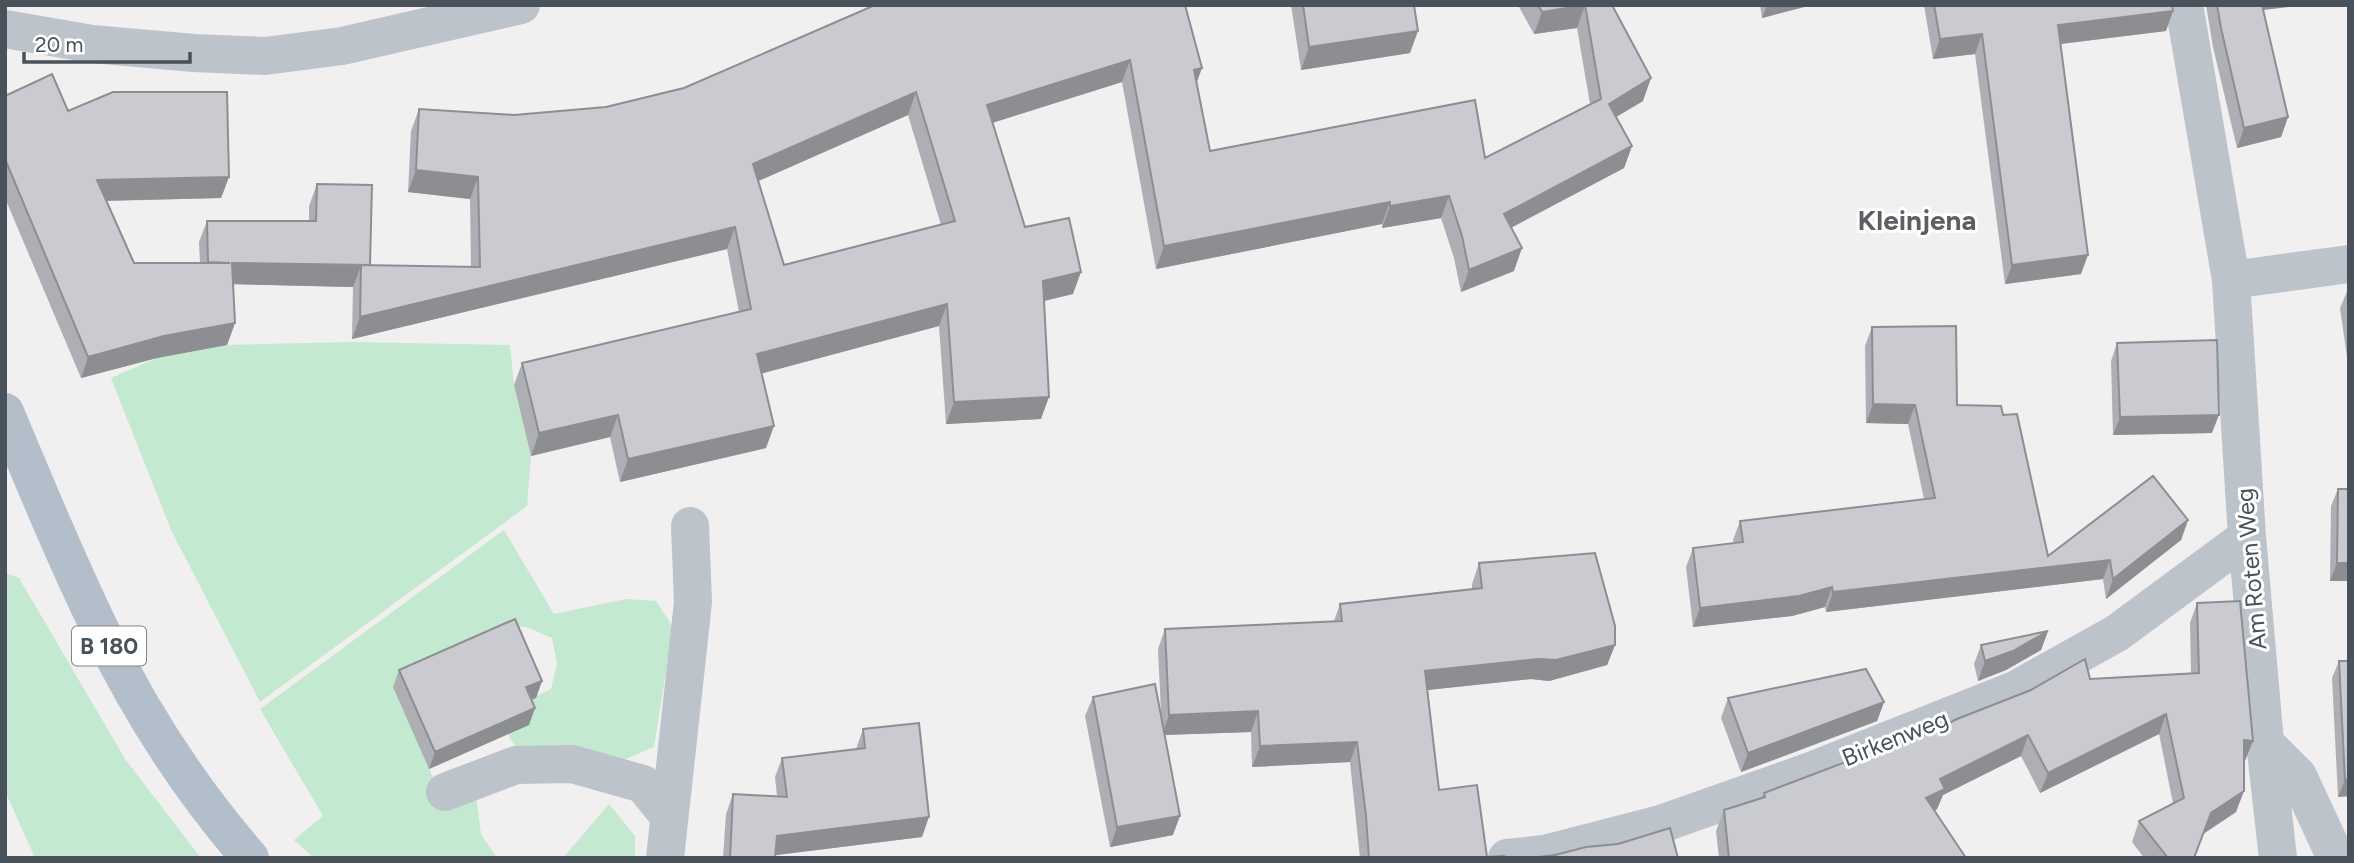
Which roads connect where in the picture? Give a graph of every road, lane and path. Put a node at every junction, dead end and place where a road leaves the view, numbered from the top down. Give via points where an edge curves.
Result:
1 (521, 5) edge
2 (2184, 5) edge
3 (5, 29) edge
4 (2349, 264) edge
5 (2231, 280) junction
6 (5, 412) edge
7 (690, 526) dead end
8 (2247, 537) junction
9 (2265, 743) junction
10 (445, 792) dead end
11 (670, 816) junction
12 (250, 858) edge
13 (665, 858) edge
14 (1507, 858) edge
15 (2278, 858) edge
16 (2336, 858) edge

1 - 3 street via 342,46 265,56 92,44
2 - 5 street, Am Roten Weg
4 - 5 street
5 - 8 street, Am Roten Weg
6 - 12 main road, B 180 via 100,629 169,751
7 - 11 street via 693,602
8 - 9 street, Am Roten Weg
8 - 14 street, Birkenweg via 2118,633 2015,690 1811,771 1661,824 1545,854
9 - 15 street, Am Roten Weg
9 - 16 street via 2298,776
10 - 11 street via 516,765 572,764 642,784
11 - 13 street

